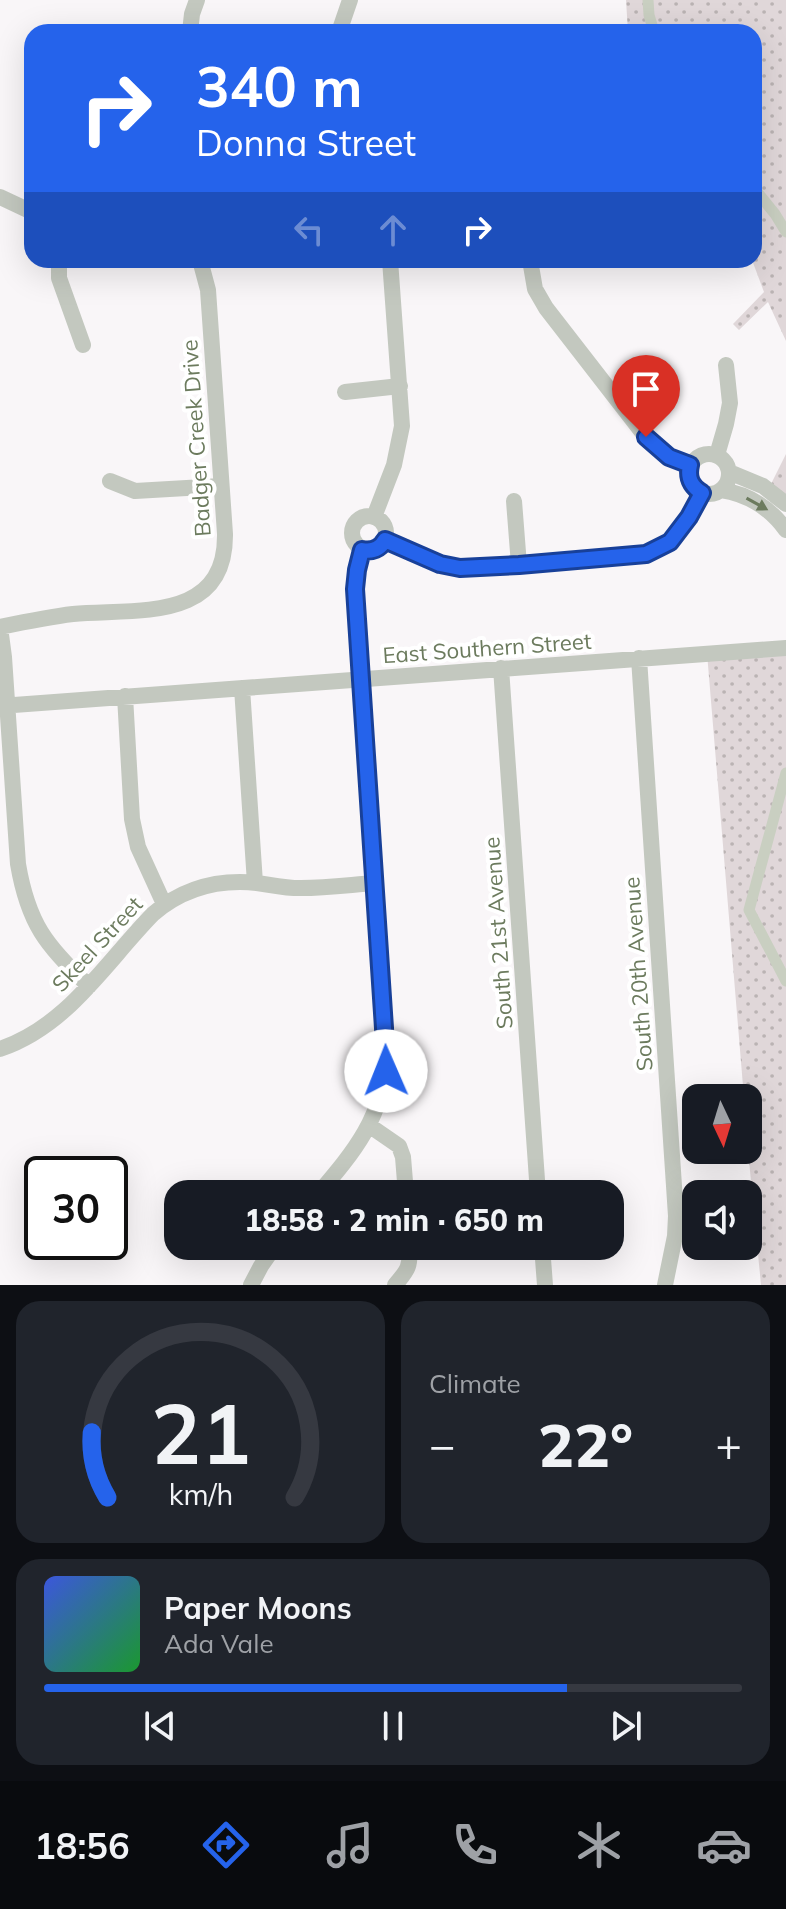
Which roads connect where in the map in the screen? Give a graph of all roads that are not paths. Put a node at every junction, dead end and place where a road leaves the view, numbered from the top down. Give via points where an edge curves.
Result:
1 (197, 0) edge
2 (350, 0) edge
3 (191, 24) edge
4 (342, 24) edge
5 (0, 197) edge
6 (24, 208) edge
7 (59, 268) edge
8 (202, 268) edge
9 (391, 268) edge
10 (531, 268) edge
11 (83, 345) dead end
12 (726, 365) dead end
13 (400, 386) junction
14 (345, 392) dead end
15 (717, 455) junction
16 (690, 465) junction
17 (729, 472) junction
18 (110, 481) dead end
19 (221, 486) junction
20 (721, 490) junction
21 (702, 493) junction
22 (514, 501) dead end
23 (786, 504) edge
24 (374, 517) junction
25 (786, 530) edge
26 (385, 540) junction
27 (362, 550) junction
28 (519, 565) junction
29 (0, 627) edge
30 (786, 648) edge
31 (639, 658) junction
32 (501, 668) junction
33 (360, 680) junction
34 (242, 688) junction
35 (125, 696) junction
36 (4, 706) edge
37 (255, 883) junction
38 (375, 883) junction
39 (164, 904) junction
40 (89, 986) junction
41 (0, 1049) edge
42 (370, 1126) junction
43 (330, 1180) edge
44 (405, 1180) edge
45 (537, 1180) edge
46 (265, 1260) edge
47 (410, 1260) edge
48 (543, 1260) edge
49 (251, 1285) edge
50 (395, 1285) edge
51 (545, 1285) edge
52 (665, 1285) edge

1 - 3 street
2 - 4 street
5 - 6 street
7 - 11 street
8 - 19 street, Badger Creek Drive
9 - 13 street
10 - 16 street via 546,308 646,437 669,457
12 - 15 street via 730,403
13 - 14 street
13 - 24 street via 398,448
15 - 16 street via 700,456
15 - 17 street
16 - 21 street via 689,478
17 - 20 street
17 - 23 street via 763,486
18 - 19 street via 135,491
19 - 29 street, Badger Creek Drive via 225,546 214,590 168,608 71,614
20 - 21 street
20 -> 25 street via 757,502
21 - 28 street via 670,542 646,554
22 - 28 street
24 - 26 street via 384,525
24 - 27 street via 360,518 352,527 352,539
26 - 27 street via 377,549
26 - 28 street via 460,568
27 - 33 street via 355,589
29 - 36 street
30 - 31 street, East Southern Street
31 - 32 street, East Southern Street
31 - 52 street, South 20th Avenue via 676,1216
32 - 33 street, East Southern Street
32 - 45 street, South 21st Avenue
33 - 34 street, East Southern Street
33 - 38 street
34 - 35 street, East Southern Street
34 - 37 street
35 - 36 street, East Southern Street
35 - 39 street via 132,819
36 - 40 street via 24,892 46,941
37 - 38 street, Skeel Street via 297,888
37 - 39 street, Skeel Street via 205,886
38 - 42 street via 386,1058
39 - 40 street, Skeel Street
40 - 41 street, Skeel Street via 47,1025
42 - 43 street
42 - 44 street via 399,1146
46 - 49 street
47 - 50 street
48 - 51 street

